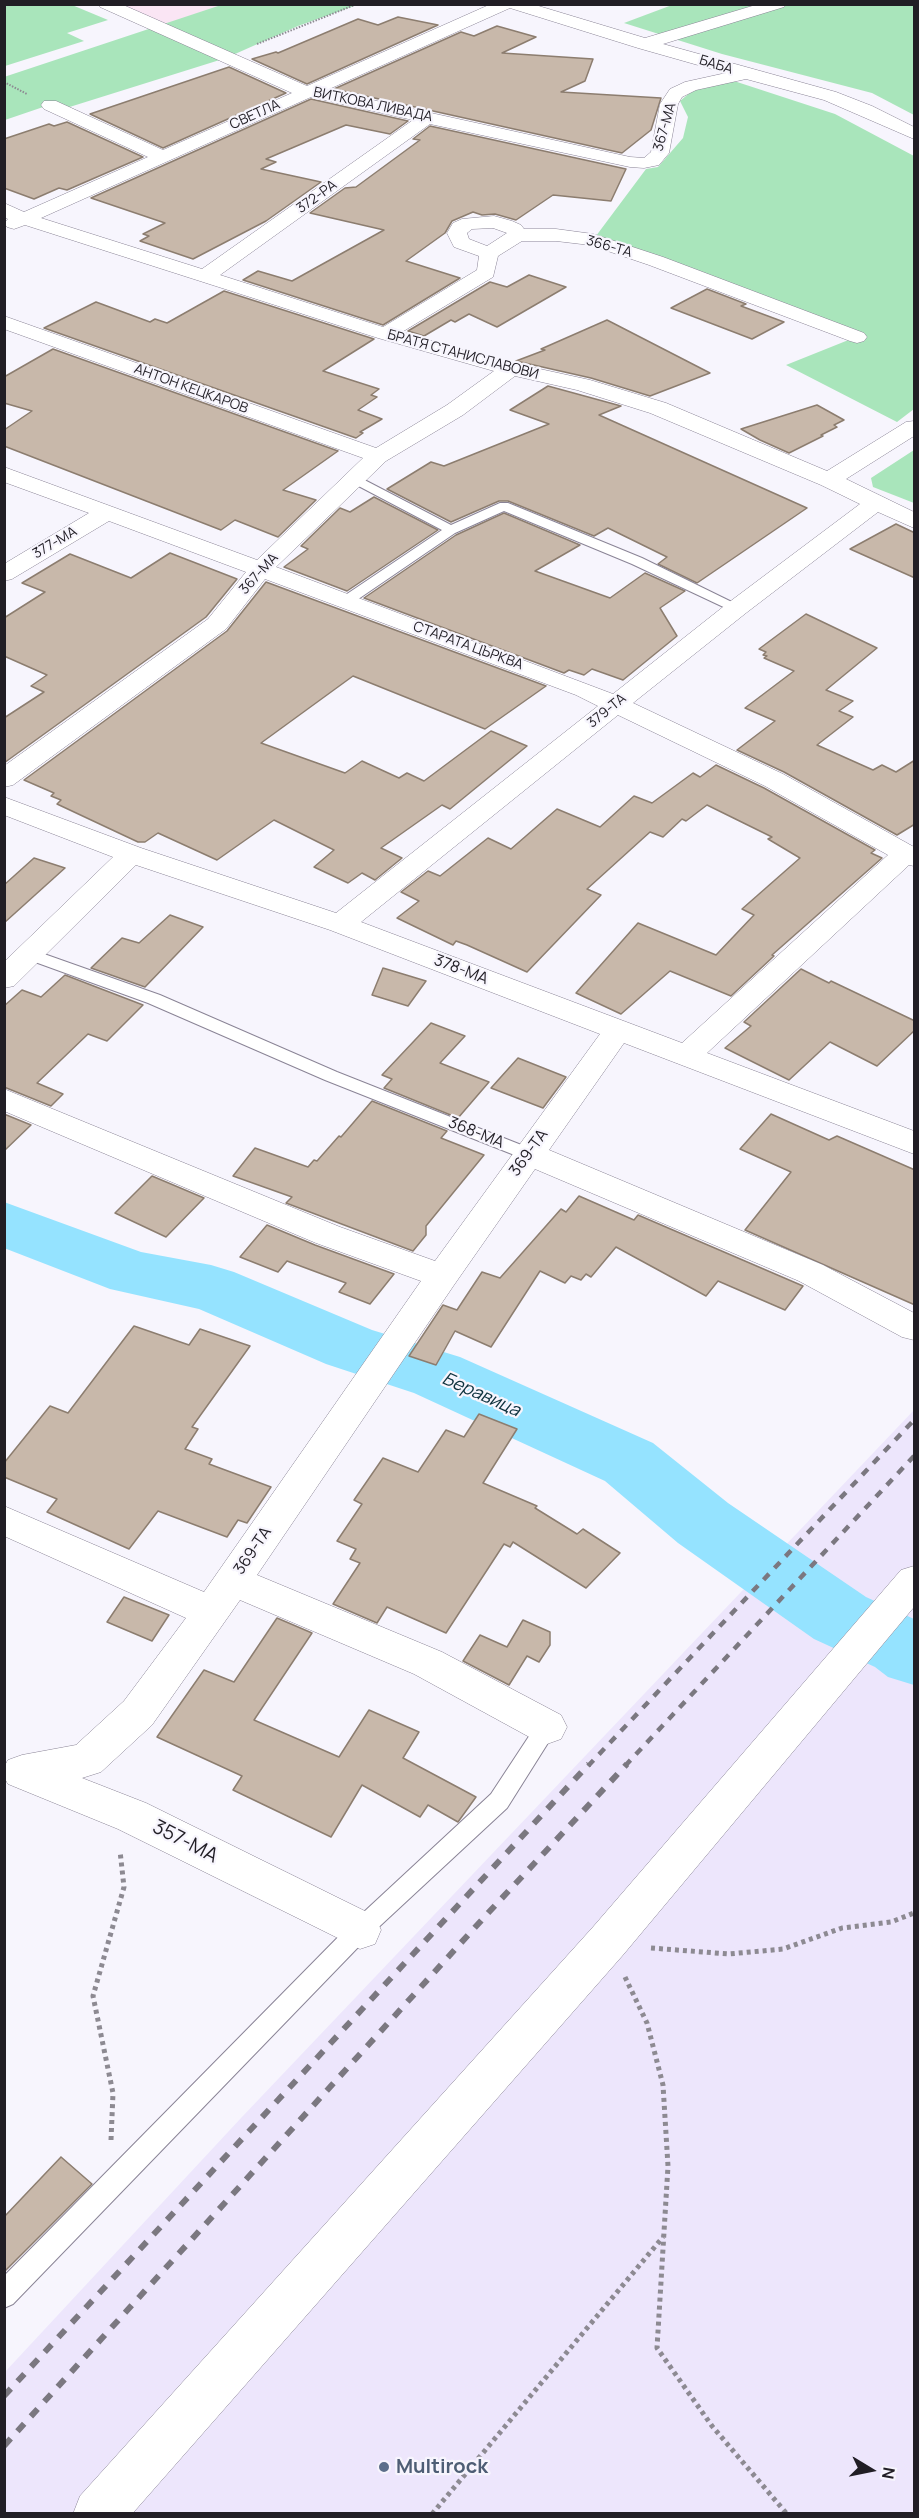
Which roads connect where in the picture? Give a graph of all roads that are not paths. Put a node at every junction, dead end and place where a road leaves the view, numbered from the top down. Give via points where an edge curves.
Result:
1 (106, 4) edge
2 (506, 4) edge
3 (513, 4) edge
4 (778, 4) edge
5 (644, 44) junction
6 (746, 74) junction
7 (307, 92) junction
8 (50, 105) dead end
9 (428, 117) junction
10 (915, 134) edge
11 (163, 157) junction
12 (653, 161) joint
13 (4, 209) edge
14 (24, 219) junction
15 (4, 228) edge
16 (518, 235) junction
17 (489, 253) junction
18 (206, 276) junction
19 (4, 322) edge
20 (385, 334) junction
21 (857, 337) dead end
22 (512, 368) junction
23 (915, 427) edge
24 (378, 456) junction
25 (4, 474) edge
26 (353, 478) junction
27 (829, 480) junction
28 (877, 502) junction
29 (106, 513) junction
30 (915, 521) edge
31 (451, 530) junction
32 (261, 569) junction
33 (4, 574) edge
34 (345, 601) junction
35 (736, 608) junction
36 (615, 705) junction
37 (4, 779) edge
38 (4, 805) edge
39 (131, 854) junction
40 (910, 855) edge
41 (340, 924) junction
42 (30, 954) junction
43 (4, 979) edge
44 (618, 1030) junction
45 (686, 1056) junction
46 (4, 1099) edge
47 (915, 1143) edge
48 (528, 1154) junction
49 (442, 1276) junction
50 (915, 1328) edge
51 (4, 1520) edge
52 (233, 1581) junction
53 (910, 1586) edge
54 (211, 1612) junction
55 (547, 1727) joint
56 (14, 1768) edge
57 (360, 1930) junction
58 (4, 2295) edge
59 (98, 2514) edge

1 - 7 street, ВИТКОВА ЛИВАДА
2 - 7 street, СВЕТЛА
3 - 5 street, БАБА
4 - 5 street
5 - 6 street, БАБА
6 - 10 street, БАБА via 830,96
6 - 12 street, 367-МА via 676,93 669,104 660,153
7 - 9 street, ВИТКОВА ЛИВАДА
7 - 11 street, СВЕТЛА
8 - 11 street
9 - 12 street, ВИТКОВА ЛИВАДА via 630,162
9 - 18 street, 372-РА
11 - 14 street, СВЕТЛА
13 - 14 street, БРАТЯ СТАНИСЛАВОВИ
14 - 15 street, СВЕТЛА
14 - 18 street, БРАТЯ СТАНИСЛАВОВИ
16 - 17 street
16 - 17 street via 514,229 494,222 460,227 457,233 461,243
16 - 21 street, 366-ТА via 593,240
17 - 20 street via 486,273
18 - 20 street, БРАТЯ СТАНИСЛАВОВИ
19 - 24 street, АНТОН КЕЦКАРОВ
20 - 22 street, БРАТЯ СТАНИСЛАВОВИ
22 - 24 street, 367-МА via 455,410
22 - 27 street, БРАТЯ СТАНИСЛАВОВИ via 658,408
23 - 27 street
24 - 26 street, 367-МА
25 - 29 street, СТАРАТА ЦЪРКВА
26 - 31 lane
26 - 32 street, 367-МА
27 - 28 street, БРАТЯ СТАНИСЛАВОВИ
28 - 30 street, БРАТЯ СТАНИСЛАВОВИ
28 - 35 street, 379-ТА
29 - 32 street, СТАРАТА ЦЪРКВА
29 - 33 street, 377-МА
31 - 34 lane
31 - 35 lane via 504,506 637,561
32 - 34 street, СТАРАТА ЦЪРКВА
32 - 37 street, 367-МА via 217,624
34 - 36 street, СТАРАТА ЦЪРКВА via 585,690
35 - 36 street, 379-ТА
36 - 40 street, СТАРАТА ЦЪРКВА via 774,780
36 - 41 street, 379-ТА
38 - 39 street, 378-МА
39 - 41 street, 378-МА
39 - 42 street
40 - 45 street
41 - 44 street, 378-МА
42 - 43 street
42 - 48 lane, 368-МА via 154,999 331,1076
44 - 45 street, 378-МА
44 - 48 street, 369-ТА
45 - 47 street, 378-МА
46 - 49 street via 328,1235
48 - 49 street, 369-ТА
48 - 50 street, 368-МА via 811,1273
49 - 52 street, 369-ТА
51 - 54 street
52 - 54 street, 369-ТА
52 - 55 street via 428,1663
53 - 59 street via 608,1941
54 - 56 street, 369-ТА via 138,1713 87,1760
55 - 57 lane via 499,1801
56 - 57 street, 357-МА via 132,1816
57 - 58 lane

